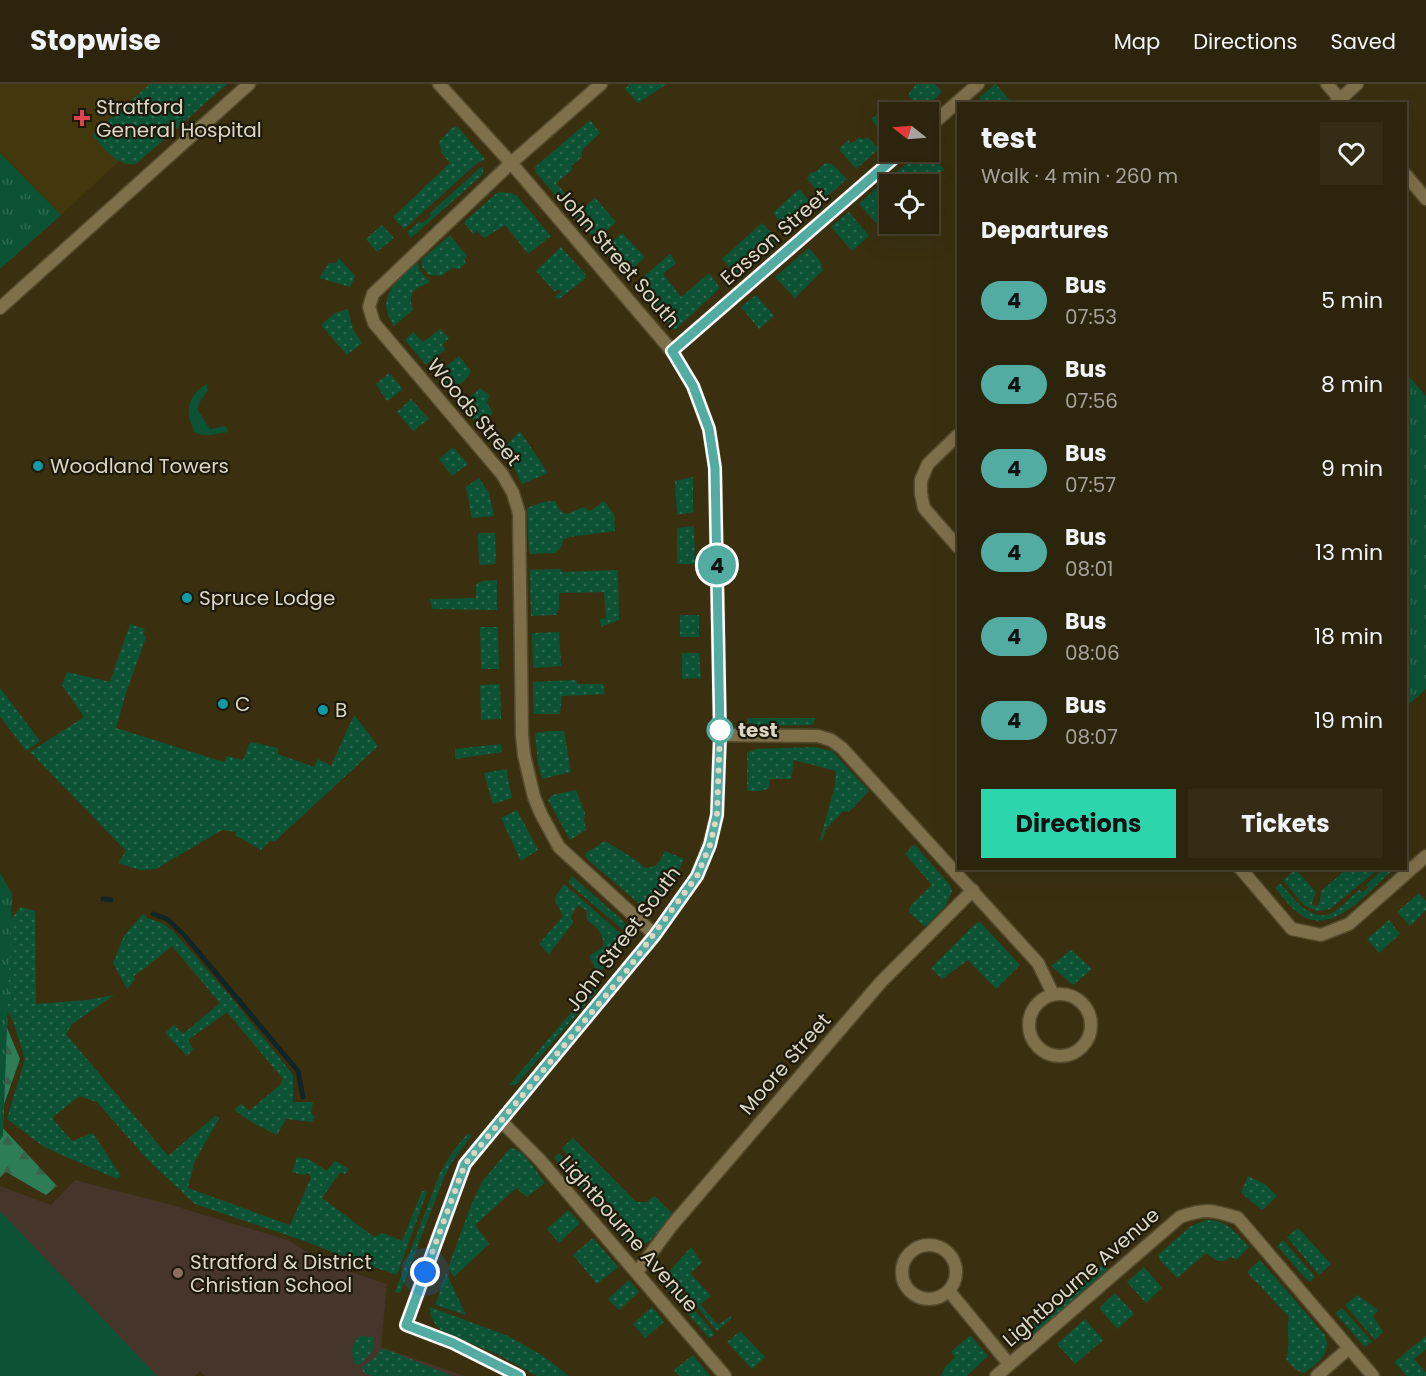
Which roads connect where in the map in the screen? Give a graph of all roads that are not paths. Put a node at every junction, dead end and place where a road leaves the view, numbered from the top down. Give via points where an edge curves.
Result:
1 (249, 84) edge
2 (439, 84) edge
3 (601, 84) edge
4 (978, 84) edge
5 (1327, 84) edge
6 (1357, 84) edge
7 (957, 102) edge
8 (958, 102) edge
9 (1339, 102) edge
10 (939, 118) edge
11 (889, 162) edge
12 (511, 163) junction
13 (1407, 176) edge
14 (1426, 198) edge
15 (0, 308) edge
16 (672, 351) junction
17 (957, 436) edge
18 (957, 546) edge
19 (720, 735) junction
20 (1426, 856) edge
21 (1242, 870) edge
22 (973, 890) junction
23 (655, 935) junction
24 (1053, 994) junction
25 (501, 1121) junction
26 (637, 1272) junction
27 (949, 1291) junction
28 (1349, 1348) junction
29 (1009, 1364) junction
30 (519, 1376) edge
31 (725, 1376) edge
32 (996, 1376) edge
33 (1317, 1376) edge
34 (1373, 1376) edge

1 - 15 street
2 - 12 street, John Street South
3 - 12 street, Woods Street
4 - 8 street
5 - 9 street
6 - 9 street
7 - 10 street
11 - 16 street, Easson Street
12 - 16 street, John Street South
12 - 23 street, Woods Street via 373,294 369,307 374,323 502,474 513,493 519,513 524,755 534,797 560,847
13 - 14 street
16 - 19 street, John Street South via 693,386 709,429 715,468
17 - 18 street via 928,464 921,480 921,494 924,508
19 - 22 street via 814,736 831,740
19 - 23 street, John Street South via 717,815 710,845 697,876
20 - 21 street via 1349,924 1322,935 1292,929
22 - 24 street via 1038,963
22 - 26 street, Moore Street via 881,982 678,1218
23 - 25 street, John Street South
24 - 24 street via 1035,1005 1029,1028 1042,1051 1069,1055 1087,1042 1092,1026 1089,1011 1078,998
25 - 26 street, Lightbourne Avenue
25 - 30 street, John Street South via 465,1164 406,1325
26 - 31 street, Lightbourne Avenue
27 - 27 street via 956,1277 950,1255 935,1246 922,1246 910,1253 902,1274 914,1295 940,1298
27 - 29 street
28 - 29 street, Lightbourne Avenue via 1238,1218 1214,1210 1199,1210 1180,1217
28 - 33 street
28 - 34 street, Lightbourne Avenue
29 - 32 street, Lightbourne Avenue

